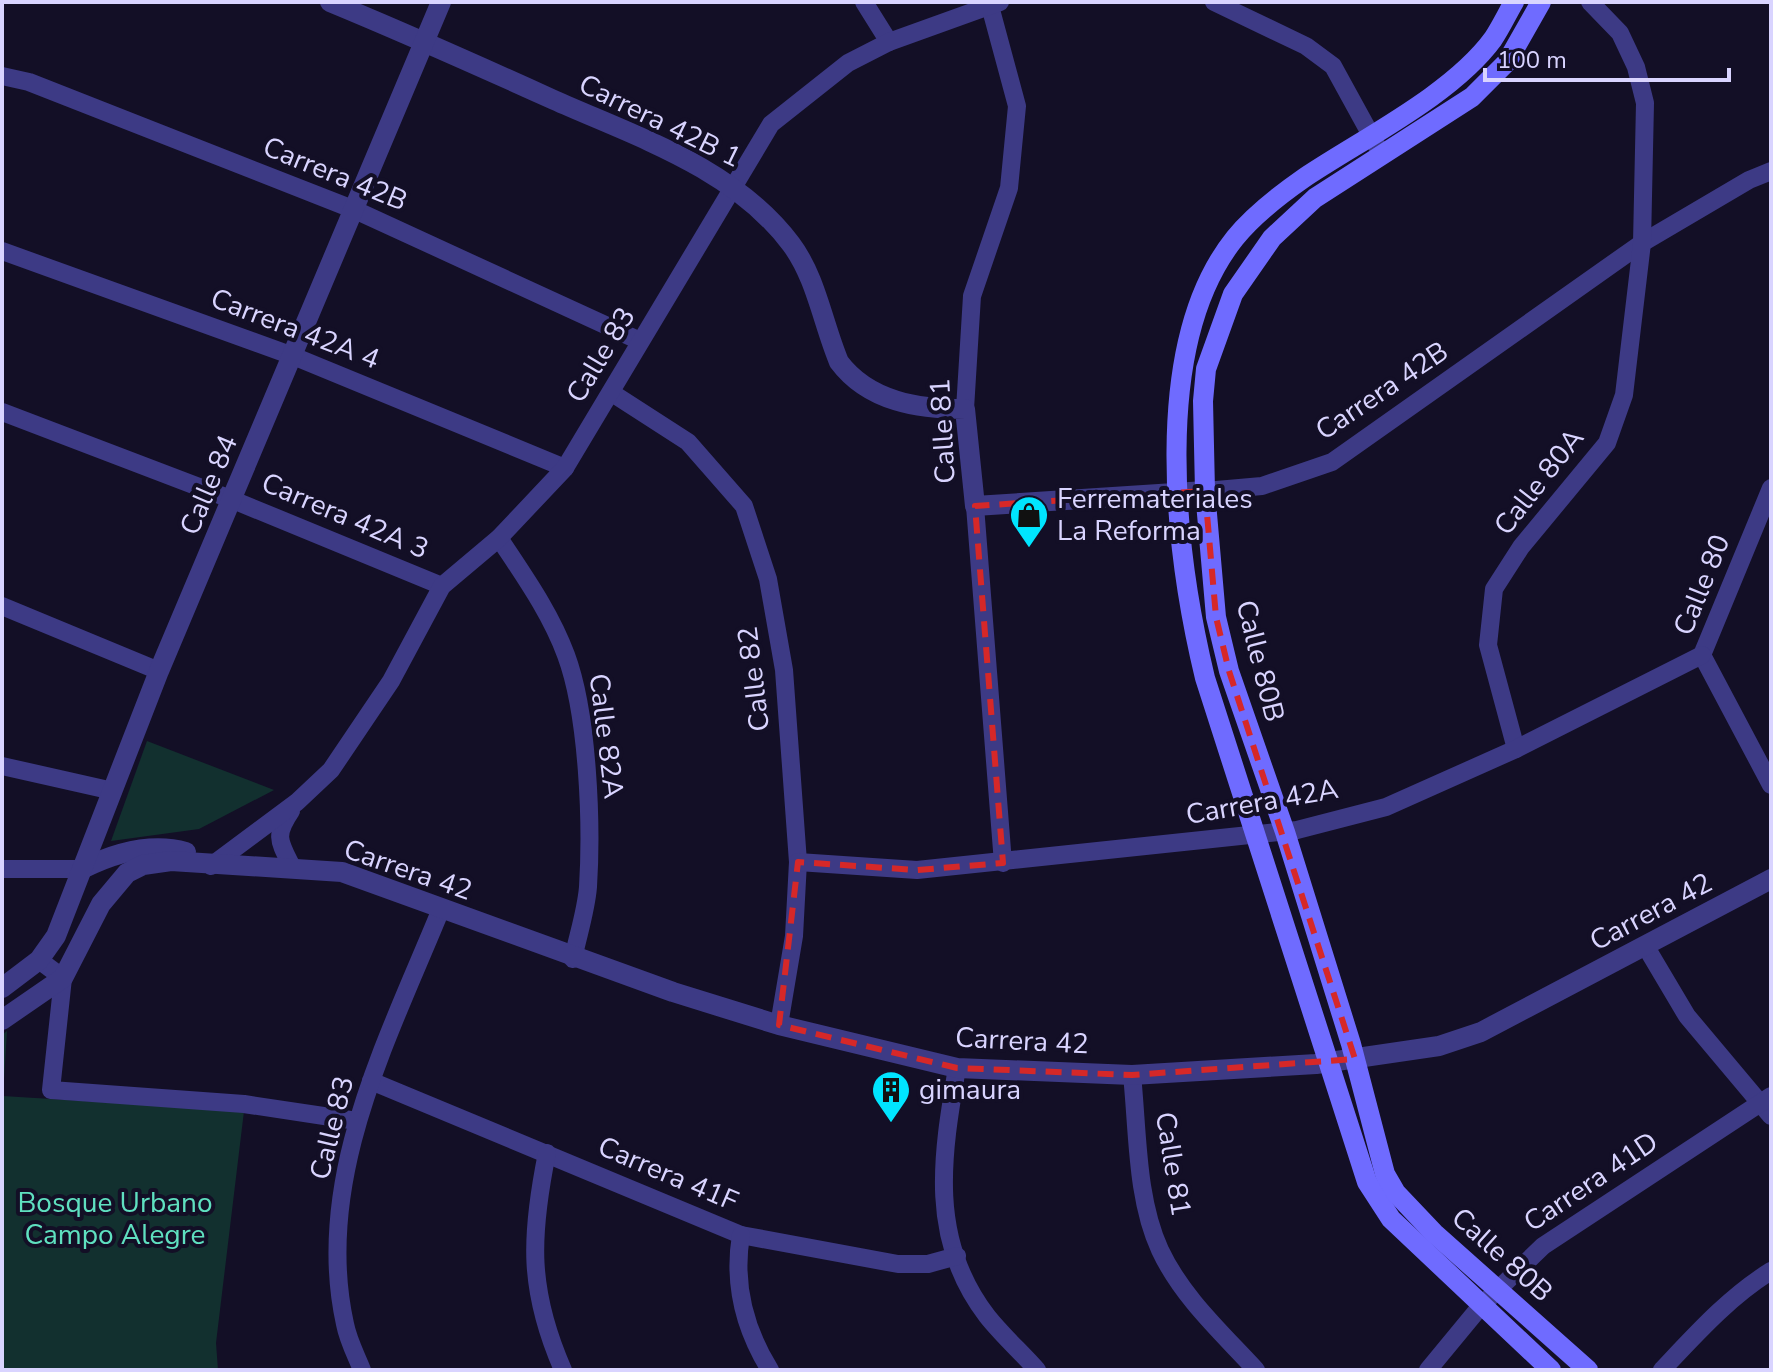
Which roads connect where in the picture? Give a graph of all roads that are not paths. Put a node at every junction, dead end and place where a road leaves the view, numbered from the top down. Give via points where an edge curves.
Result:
1 (330, 2) edge
2 (441, 2) edge
3 (864, 2) edge
4 (1214, 2) edge
5 (1514, 2) edge
6 (1541, 2) edge
7 (1590, 2) edge
8 (995, 4) edge
9 (422, 41) junction
10 (889, 42) junction
11 (2, 76) edge
12 (1372, 136) junction
13 (1382, 156) junction
14 (1771, 171) edge
15 (736, 189) junction
16 (355, 210) junction
17 (1642, 243) junction
18 (2, 251) edge
19 (640, 341) junction
20 (293, 356) junction
21 (612, 393) junction
22 (965, 409) junction
23 (2, 412) edge
24 (565, 468) junction
25 (1771, 488) edge
26 (1205, 491) junction
27 (1179, 492) junction
28 (233, 500) junction
29 (975, 506) junction
30 (499, 538) junction
31 (442, 586) junction
32 (2, 606) edge
33 (1702, 655) junction
34 (159, 671) junction
35 (1516, 749) junction
36 (2, 766) edge
37 (1771, 785) edge
38 (113, 791) junction
39 (297, 802) junction
40 (1285, 832) junction
41 (1255, 837) junction
42 (798, 862) junction
43 (1003, 863) junction
44 (211, 866) junction
45 (292, 867) junction
46 (2, 869) edge
47 (82, 869) junction
48 (1771, 879) edge
49 (441, 909) junction
50 (1646, 947) junction
51 (573, 959) junction
52 (39, 960) junction
53 (63, 978) junction
54 (2, 988) edge
55 (2, 1020) edge
56 (779, 1025) junction
57 (1355, 1059) junction
58 (1328, 1062) junction
59 (957, 1068) junction
60 (1132, 1075) junction
61 (371, 1081) junction
62 (1767, 1105) edge
63 (357, 1121) junction
64 (547, 1153) junction
65 (741, 1235) junction
66 (957, 1256) junction
67 (1771, 1271) edge
68 (1496, 1290) junction
69 (1480, 1307) junction
70 (362, 1370) edge
71 (563, 1370) edge
72 (770, 1370) edge
73 (1037, 1370) edge
74 (1256, 1370) edge
75 (1428, 1370) edge
76 (1551, 1370) edge
77 (1588, 1370) edge
78 (1662, 1370) edge

1 - 9 street, Carrera 42B 1
2 - 9 street, Calle 84
3 - 10 street
4 - 12 street via 1306,46 1333,66
5 - 12 main road, Calle 80B via 1492,40 1457,75
6 - 13 main road, Calle 80B via 1507,62 1472,97
7 - 17 street, Calle 80A via 1620,33 1645,103
8 - 10 street, Calle 83
8 - 22 street, Calle 81 via 1017,106 1009,188 972,296
9 - 15 street, Carrera 42B 1 via 665,150
9 - 16 street, Calle 84
10 - 15 street, Calle 83 via 848,63 771,124
11 - 16 street, Carrera 42B
12 - 13 street
12 - 27 main road, Calle 80B via 1301,180 1235,237 1202,295 1181,366
13 - 26 main road, Calle 80B via 1315,198 1272,238 1233,294 1206,369
14 - 17 street
15 - 19 street, Calle 83
15 - 22 street, Carrera 42B 1 via 761,209 803,262 839,362 851,374 908,405
16 - 19 street, Carrera 42B
16 - 20 street, Calle 84
17 - 26 street, Carrera 42B via 1332,462 1262,486
17 - 35 street, Calle 80A via 1624,395 1607,443 1521,547 1494,589 1488,645
18 - 20 street, Carrera 42A 4
19 - 21 street, Calle 83
20 - 24 street, Carrera 42A 4
20 - 28 street, Calle 84
21 - 24 street, Calle 83
21 - 42 street, Calle 82 via 688,442 744,506 768,579 784,670
22 - 29 street, Calle 81
23 - 28 street, Carrera 42A 3
24 - 30 street, Calle 83
25 - 33 street, Calle 80
26 - 27 street, Carrera 42B
26 - 40 main road, Calle 80B via 1216,617 1245,726
27 - 29 street, Carrera 42B
27 - 41 main road, Calle 80B via 1191,620
28 - 31 street, Carrera 42A 3
28 - 34 street, Calle 84
29 - 43 street, Calle 81
30 - 31 street, Calle 83
30 - 51 street, Calle 82A via 547,611 567,657 578,706 587,794 588,889
31 - 39 street, Calle 83 via 391,681 331,770
32 - 34 street
33 - 35 street, Carrera 42A
33 - 37 street, Calle 80
34 - 38 street, Calle 84
35 - 40 street, Carrera 42A via 1386,807
36 - 38 street
38 - 47 street, Calle 84
39 - 44 street, Calle 83
39 - 45 street, Calle 83 via 279,828
40 - 41 street, Carrera 42A
40 - 57 main road, Calle 80B
41 - 43 street, Carrera 42A
41 - 58 main road, Calle 80B
42 - 43 street, Carrera 42A via 917,870
42 - 56 street, Calle 82 via 794,936
44 - 45 street, Carrera 42
44 - 47 street, Carrera 42 via 193,853 173,848 137,850
44 - 53 street, Carrera 42 via 171,861 143,865 115,884
45 - 49 street, Carrera 42 via 342,872
46 - 47 street, Carrera 42
47 - 52 street, Calle 84 via 56,936
48 - 50 street, Carrera 42
49 - 51 street, Carrera 42
49 - 61 street, Calle 83
50 - 57 street, Carrera 42 via 1481,1032 1439,1046
50 - 62 street via 1687,1016
51 - 56 street, Carrera 42
52 - 53 street
52 - 54 street
53 - 55 street
53 - 63 street via 51,1090 244,1104
56 - 59 street, Carrera 42
57 - 58 street, Carrera 42
57 - 68 main road, Calle 80B via 1385,1174 1396,1193
58 - 60 street, Carrera 42
58 - 69 main road, Calle 80B via 1357,1157 1376,1198
59 - 60 street, Carrera 42
59 - 66 street via 941,1176
60 - 74 street, Calle 81 via 1144,1197 1160,1250 1195,1304
61 - 63 street, Calle 83
61 - 64 street, Carrera 41F
62 - 68 street, Carrera 41D via 1543,1246
63 - 70 street, Calle 83 via 338,1236 345,1326
64 - 65 street, Carrera 41F
64 - 71 street via 532,1246 540,1300
65 - 66 street, Carrera 41F via 898,1264 928,1264
65 - 72 street via 736,1278 746,1318
66 - 73 street via 987,1316
67 - 78 street via 1749,1284
68 - 69 street, Carrera 41D
68 - 77 main road, Calle 80B
69 - 75 street, Carrera 41D
69 - 76 main road, Calle 80B

